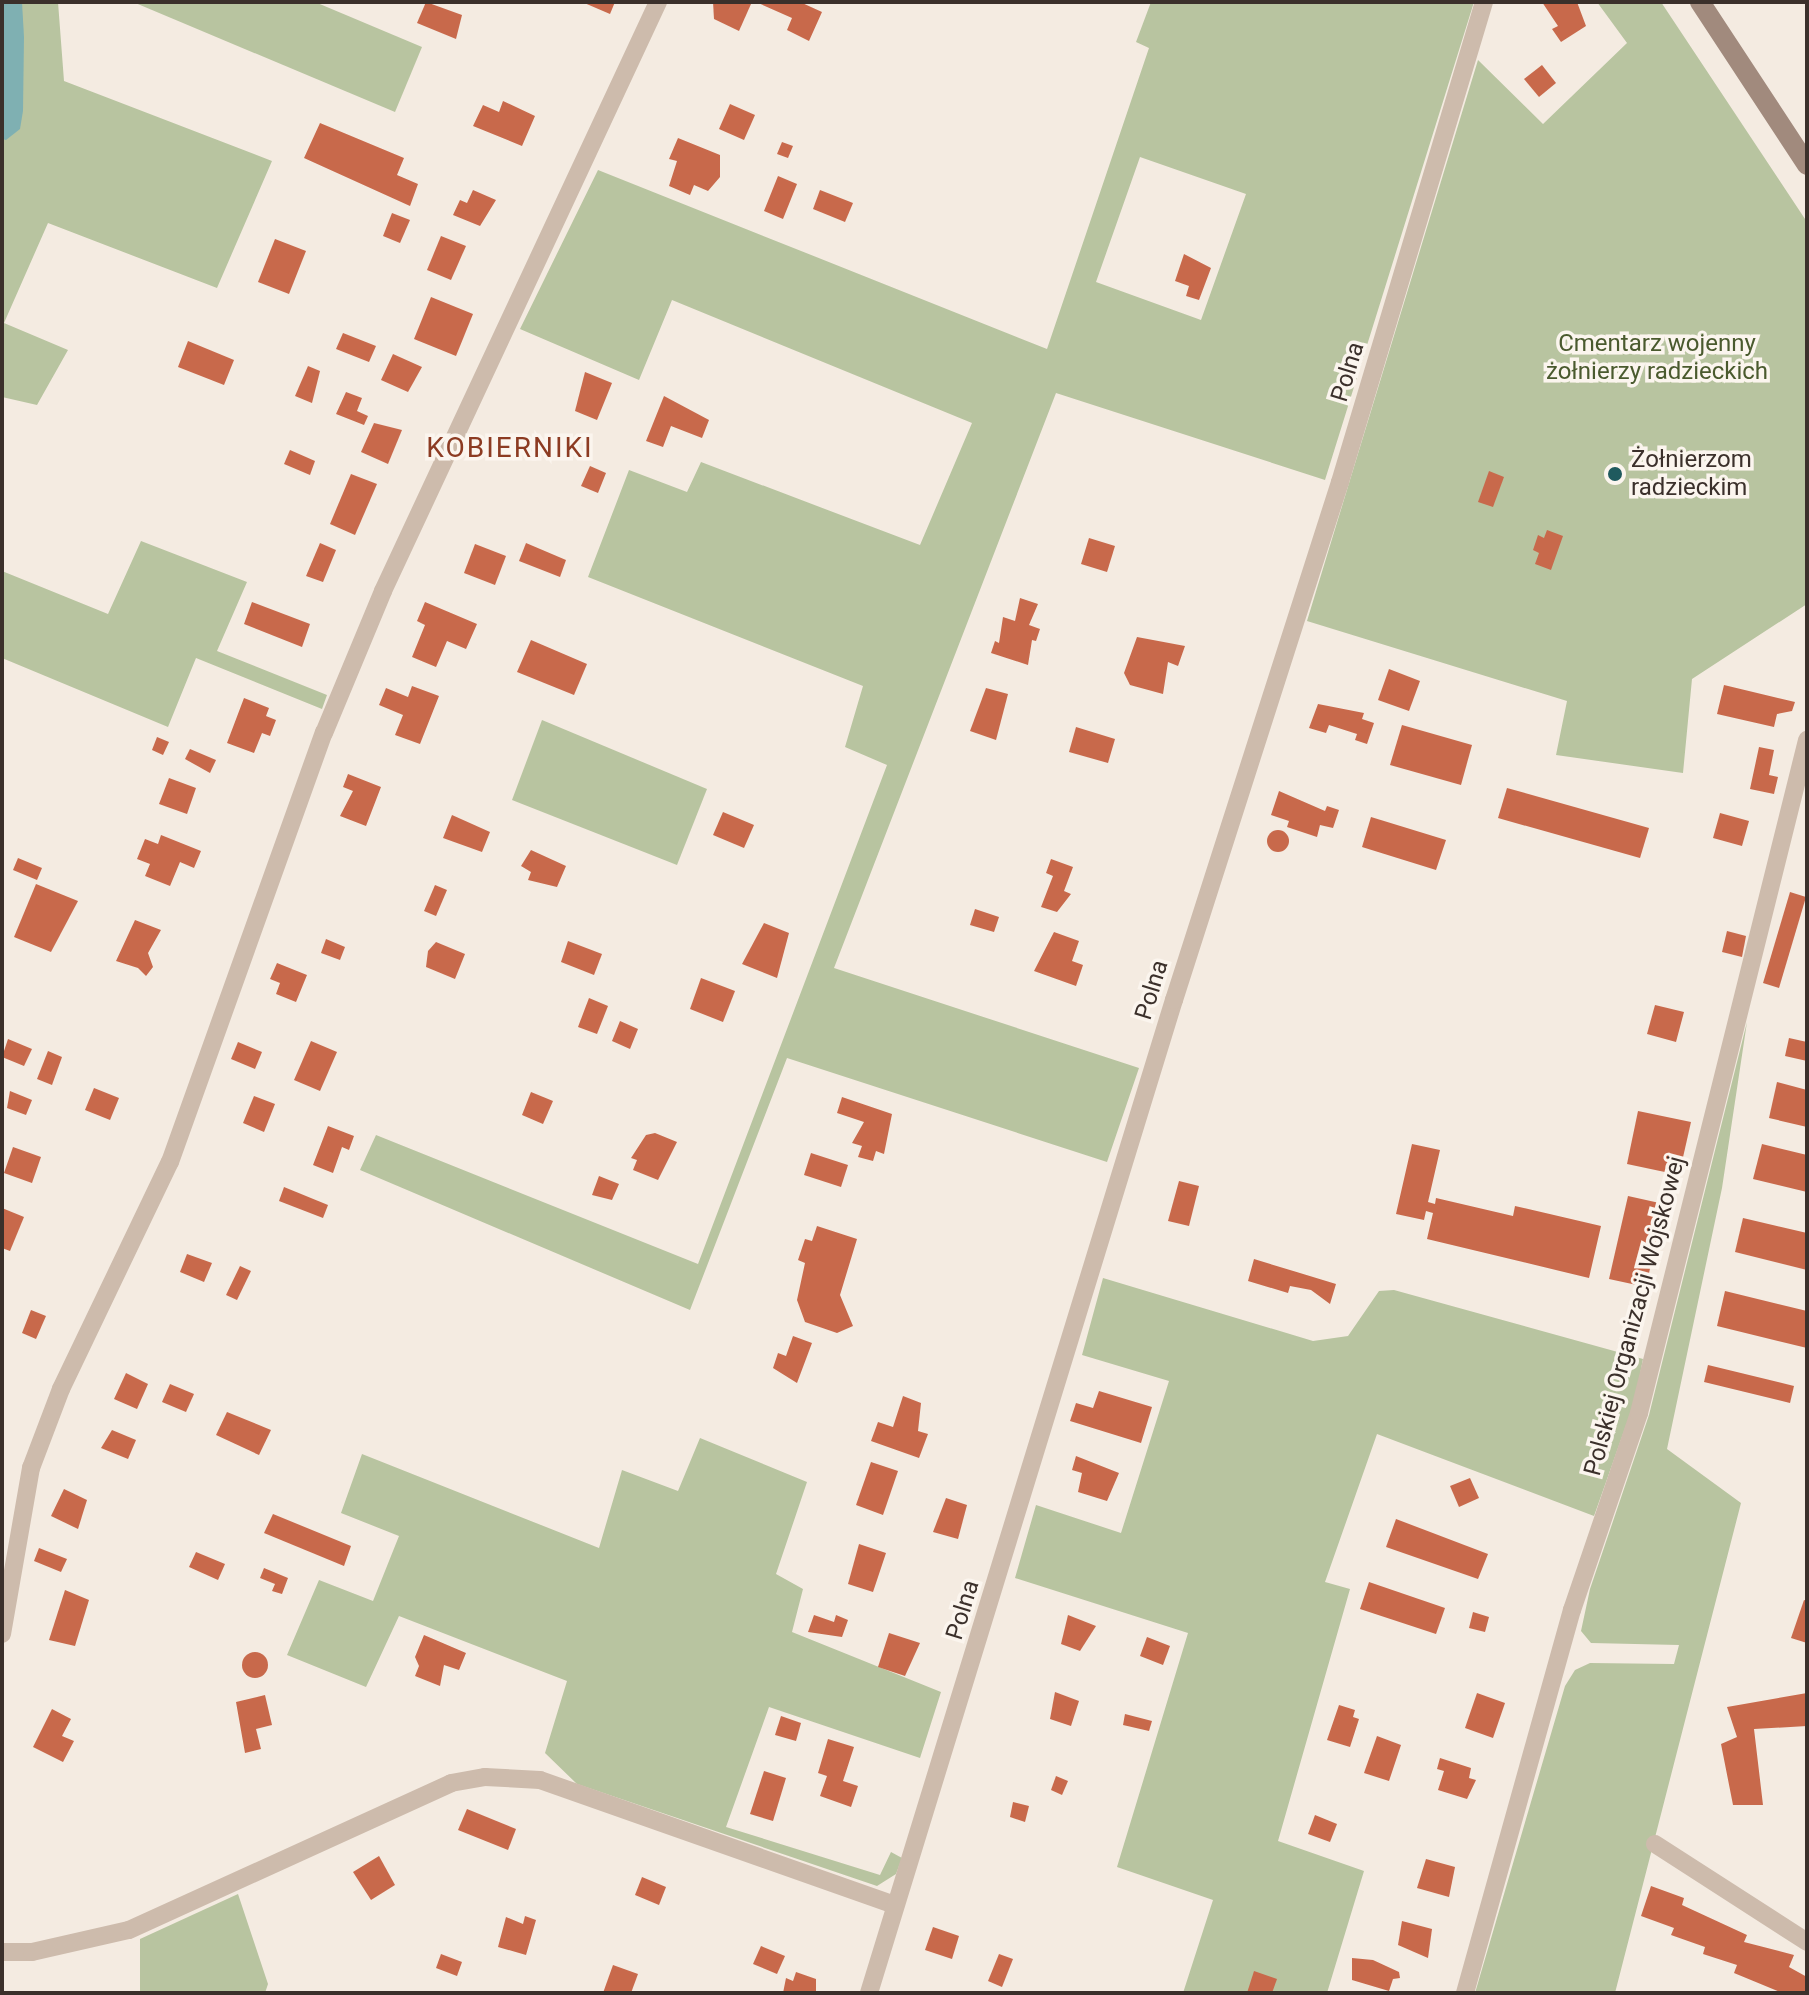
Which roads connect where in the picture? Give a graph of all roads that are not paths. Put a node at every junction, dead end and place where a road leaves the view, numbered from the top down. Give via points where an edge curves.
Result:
1 (658, 2) edge
2 (1484, 2) edge
3 (1700, 2) edge
4 (1807, 165) edge
5 (1807, 740) edge
6 (2, 1634) edge
7 (1655, 1844) dead end
8 (895, 1905) junction
9 (1807, 1942) edge
10 (2, 1952) edge
11 (869, 1993) edge
12 (1465, 1993) edge

1 - 6 street via 383,591 324,733 170,1162 61,1389 31,1468
2 - 8 street, Polna via 1340,482 1178,985
3 - 4 street
5 - 12 street, Polskiej Organizacji Wojskowej via 1639,1413 1572,1610
7 - 9 street
8 - 10 street via 540,1780 485,1777 437,1788 129,1930 32,1952
8 - 11 street, Polna

